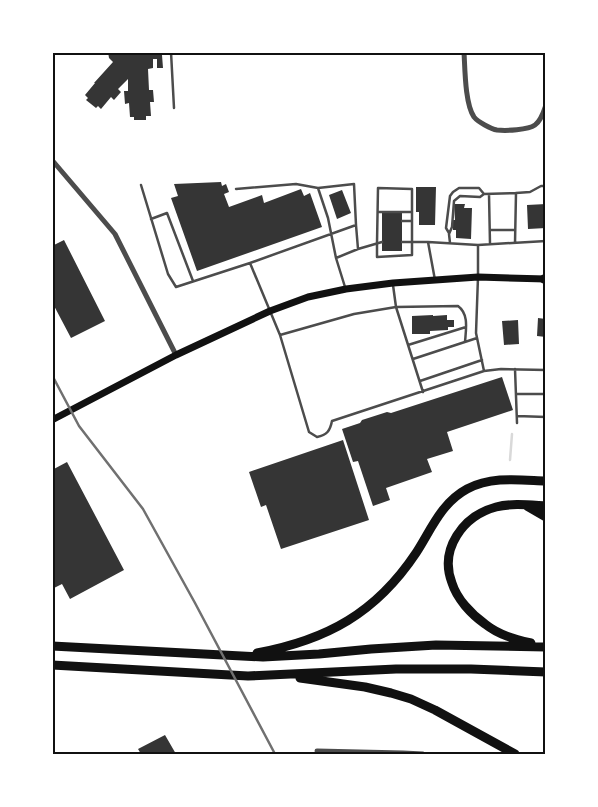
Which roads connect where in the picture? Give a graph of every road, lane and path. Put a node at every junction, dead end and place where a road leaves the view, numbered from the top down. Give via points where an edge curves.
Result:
1 (171, 52) edge
2 (464, 52) edge
3 (546, 105) edge
4 (174, 108) dead end
5 (52, 160) edge
6 (141, 184) dead end
7 (546, 186) edge
8 (318, 188) junction
9 (236, 189) dead end
10 (516, 193) junction
11 (484, 194) junction
12 (489, 194) junction
13 (378, 212) junction
14 (412, 212) junction
15 (151, 219) junction
16 (382, 220) dead end
17 (377, 221) junction
18 (402, 221) dead end
19 (412, 222) junction
20 (356, 225) junction
21 (490, 230) junction
22 (515, 230) junction
23 (449, 234) junction
24 (331, 235) junction
25 (546, 241) edge
26 (382, 242) dead end
27 (402, 242) dead end
28 (412, 242) junction
29 (428, 242) junction
30 (377, 243) junction
31 (450, 243) junction
32 (515, 243) junction
33 (490, 244) junction
34 (478, 245) junction
35 (358, 249) junction
36 (336, 258) junction
37 (250, 263) junction
38 (478, 277) junction
39 (545, 279) edge
40 (435, 280) junction
41 (193, 281) junction
42 (393, 283) junction
43 (346, 289) junction
44 (396, 307) junction
45 (270, 311) junction
46 (466, 327) junction
47 (280, 335) junction
48 (477, 338) junction
49 (465, 342) junction
50 (408, 345) junction
51 (176, 355) junction
52 (413, 359) junction
53 (482, 360) junction
54 (515, 370) junction
55 (546, 370) edge
56 (484, 371) junction
57 (420, 381) junction
58 (423, 392) junction
59 (516, 394) junction
60 (546, 394) edge
61 (517, 416) junction
62 (546, 417) edge
63 (52, 420) edge
64 (517, 423) dead end
65 (546, 480) edge
66 (525, 505) junction
67 (546, 506) edge
68 (546, 517) edge
69 (52, 646) edge
70 (546, 647) edge
71 (242, 655) junction
72 (52, 665) edge
73 (546, 672) edge
74 (280, 674) junction
75 (317, 751) dead end
76 (423, 754) edge
77 (515, 754) edge

1 - 4 lane
2 - 3 street via 467,99 474,118 487,127 522,129 536,125
5 - 51 street via 115,234
6 - 15 lane
7 - 10 lane
8 - 9 lane via 296,184
8 - 20 lane via 354,184
8 - 24 lane
10 - 12 lane
10 - 22 lane
11 - 12 lane
11 - 23 lane via 457,198
11 - 23 lane via 479,188 459,188 452,192 446,228
12 - 21 lane
13 - 14 lane
13 - 14 lane via 378,188 412,189
13 - 17 lane
14 - 19 lane
15 - 41 lane via 167,213
15 - 41 lane via 168,274 176,287
16 - 17 lane
17 - 30 lane
18 - 19 lane
19 - 28 lane
20 - 24 lane
20 - 35 lane
21 - 22 lane
21 - 33 lane
22 - 32 lane
23 - 31 lane
24 - 36 lane
24 - 37 lane
25 - 32 lane
26 - 30 lane
27 - 28 lane
28 - 29 lane
28 - 30 lane via 412,255 378,257
29 - 31 lane
29 - 40 lane
30 - 35 lane
31 - 34 lane
32 - 33 lane
33 - 34 lane
34 - 38 lane
35 - 36 lane
36 - 43 lane
37 - 41 lane
37 - 45 lane
38 - 39 main road
38 - 40 main road
38 - 48 lane
40 - 42 main road
42 - 43 main road
42 - 44 lane
43 - 45 main road via 308,297
44 - 46 lane via 458,306 466,316
44 - 47 lane via 354,314
44 - 50 lane
45 - 47 lane
45 - 51 main road
46 - 49 lane
46 - 50 lane
47 - 58 lane via 309,432 317,437 328,433 332,421
48 - 49 lane
48 - 53 lane
49 - 52 lane
50 - 52 lane
51 - 63 main road
52 - 57 lane
53 - 56 lane
53 - 57 lane
54 - 55 lane
54 - 56 lane
54 - 59 lane
56 - 58 lane
57 - 58 lane
59 - 60 lane
59 - 61 lane
61 - 62 lane
61 - 64 lane
65 - 71 highway via 495,480 466,490 444,509 398,578 372,604 321,635
66 - 67 highway
66 - 68 highway
66 - 70 highway via 506,505 472,518 456,534 449,570 459,598 486,625 507,636
69 - 71 highway
70 - 71 highway via 436,645 290,656
72 - 74 highway via 248,676
73 - 74 highway via 471,668
74 - 77 highway via 365,687 411,699
75 - 76 street

